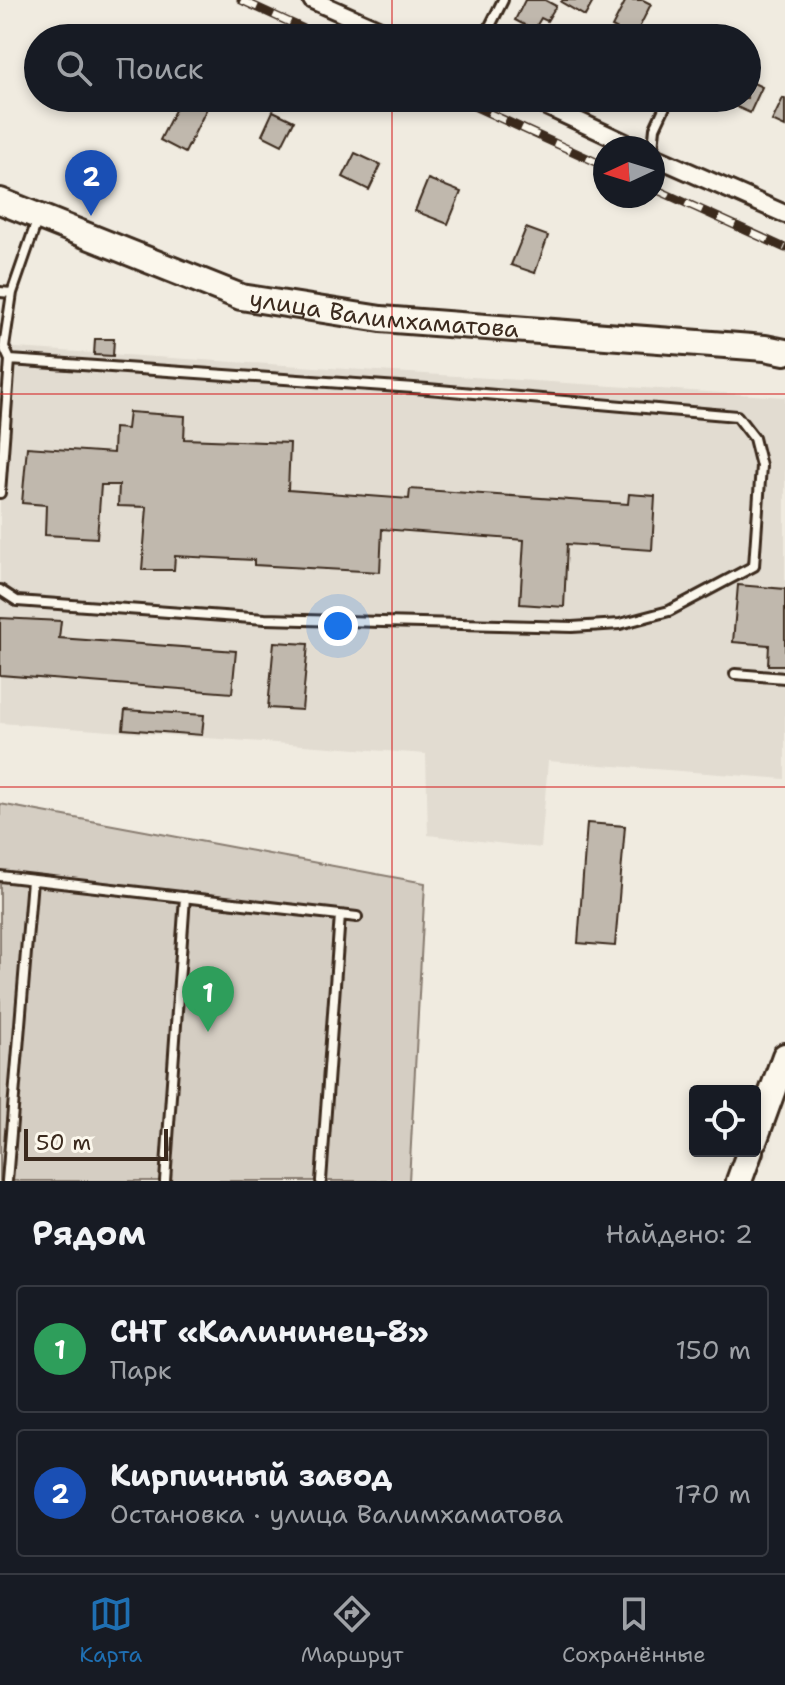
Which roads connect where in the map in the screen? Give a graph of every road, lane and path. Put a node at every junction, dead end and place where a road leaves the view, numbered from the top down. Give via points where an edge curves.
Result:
1 (312, 0) edge
2 (503, 0) edge
3 (366, 24) edge
4 (491, 24) edge
5 (559, 112) edge
6 (662, 112) edge
7 (610, 136) edge
8 (654, 136) edge
9 (665, 161) edge
10 (0, 201) edge
11 (785, 214) edge
12 (38, 218) junction
13 (0, 292) edge
14 (12, 293) junction
15 (785, 352) edge
16 (10, 360) junction
17 (0, 493) edge
18 (0, 590) edge
19 (735, 674) dead end
20 (785, 678) edge
21 (0, 876) edge
22 (32, 880) junction
23 (185, 897) junction
24 (340, 915) junction
25 (357, 917) dead end
26 (785, 1056) edge
27 (761, 1122) edge
28 (748, 1157) edge
29 (7, 1181) edge
30 (165, 1181) edge
31 (321, 1181) edge
32 (739, 1181) edge

1 - 3 street
2 - 4 lane
5 - 7 street
6 - 8 lane
9 - 11 street
10 - 12 main road, улица Валимхаматова
12 - 14 lane
12 - 15 main road, улица Валимхаматова via 241,297 381,319
13 - 14 lane
14 - 16 lane via 4,347
16 - 17 lane
16 - 18 lane via 737,416 754,438 761,466 754,566 669,611 620,624 265,619 17,601
19 - 20 lane
21 - 22 lane
22 - 23 lane
22 - 29 lane
23 - 24 lane
23 - 30 lane
24 - 25 lane
24 - 31 lane
26 - 27 main road
28 - 32 main road

